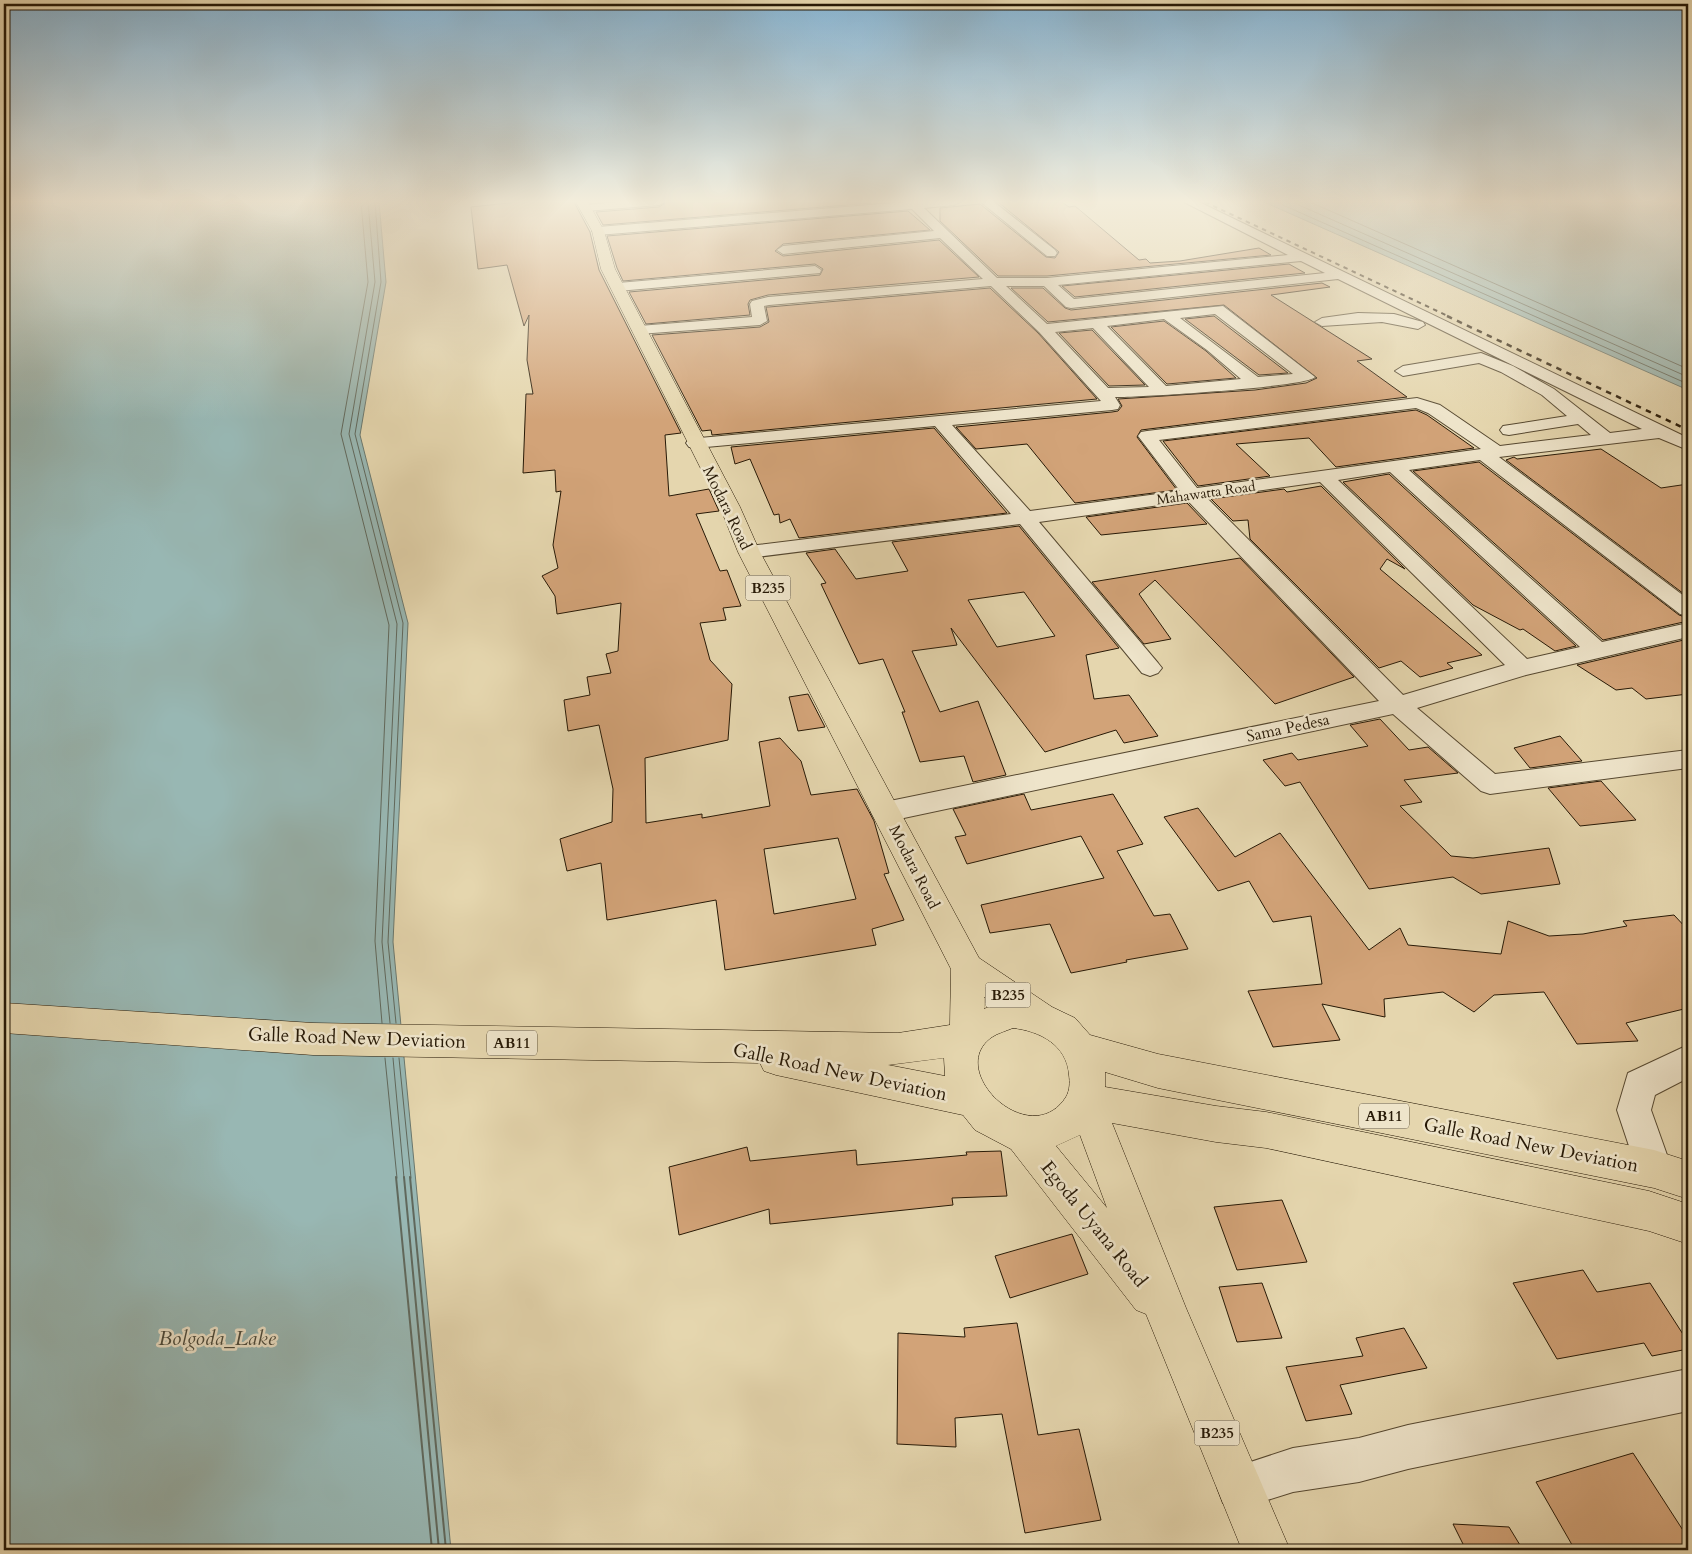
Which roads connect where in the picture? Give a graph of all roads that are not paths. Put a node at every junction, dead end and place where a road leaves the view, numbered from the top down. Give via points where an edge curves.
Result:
1 (611, 275) edge
2 (762, 275) edge
3 (988, 275) edge
4 (1123, 275) edge
5 (1342, 275) joint
6 (996, 282) junction
7 (1047, 282) junction
8 (618, 287) junction
9 (1168, 316) junction
10 (1322, 322) dead end
11 (1096, 323) junction
12 (1044, 329) junction
13 (639, 330) junction
14 (1481, 358) junction
15 (1403, 371) dead end
16 (1256, 383) junction
17 (1162, 391) junction
18 (1104, 392) junction
19 (1580, 419) junction
20 (939, 420) junction
21 (1509, 430) dead end
22 (1662, 432) junction
23 (1605, 438) junction
24 (695, 443) junction
25 (1688, 445) edge
26 (1490, 453) junction
27 (1395, 467) junction
28 (1325, 477) junction
29 (1193, 495) junction
30 (1025, 518) junction
31 (749, 552) junction
32 (1688, 609) edge
33 (1688, 630) edge
34 (1597, 650) junction
35 (1150, 668) dead end
36 (1522, 668) junction
37 (1398, 705) junction
38 (1688, 760) edge
39 (885, 812) junction
40 (967, 968) junction
41 (4, 1018) edge
42 (1050, 1022) junction
43 (967, 1039) junction
44 (711, 1046) junction
45 (1080, 1049) junction
46 (1688, 1061) edge
47 (970, 1099) junction
48 (1085, 1101) junction
49 (1021, 1132) junction
50 (1654, 1169) junction
51 (1688, 1180) edge
52 (1688, 1224) edge
53 (1168, 1316) junction
54 (1688, 1390) edge
55 (1239, 1487) junction
56 (1266, 1550) edge

1 - 8 main road, Modara Road / B235
2 - 8 street
3 - 6 street
4 - 7 street
5 - 7 street via 1071,304
5 - 22 street
6 - 7 street
6 - 12 street
6 - 13 street via 762,302 757,304 760,321
8 - 13 main road, Modara Road / B235
9 - 11 street
9 - 16 street
9 - 16 street via 1218,309 1308,377
10 - 14 street via 1368,316 1405,320 1441,335
11 - 12 street
11 - 17 street
12 - 18 street
13 - 24 main road, Modara Road / B235
14 - 15 street
14 - 19 street via 1548,392
16 - 17 street
17 - 18 street
18 - 20 street via 1112,403 1110,406
19 - 21 street
19 - 23 street
20 - 24 street
20 - 30 street
22 - 23 street, Mahawatta Road
22 - 25 street
23 - 26 street, Mahawatta Road
24 - 31 main road, Modara Road / B235 via 730,507
26 - 27 street, Mahawatta Road
26 - 29 street via 1434,409 1418,403 1147,436
26 - 32 street
27 - 28 street, Mahawatta Road
27 - 34 street
28 - 29 street, Mahawatta Road
28 - 36 street
29 - 30 street, Mahawatta Road
29 - 37 street
30 - 31 street, Mahawatta Road
30 - 35 street
31 - 39 main road, Modara Road / B235
33 - 34 street, Sama Pedesa
34 - 36 street, Sama Pedesa
36 - 37 street, Sama Pedesa
37 - 38 street via 1490,784
37 - 39 street, Sama Pedesa
39 - 40 main road, Modara Road / B235
40 - 42 main road, Modara Road / B235
40 - 43 main road, Modara Road / B235
41 - 44 main road, Galle Road New Deviation / AB11 via 313,1039
42 - 43 main road via 1032,1015 1012,1013 994,1017
42 - 45 main road
43 - 44 main road, Galle Road New Deviation / AB11 via 898,1049
43 - 47 main road via 959,1068 962,1084
44 - 47 main road, Galle Road New Deviation / AB11
45 - 48 main road via 1088,1075
45 - 50 main road, Galle Road New Deviation / AB11 via 1158,1071
46 - 50 street via 1640,1085 1634,1110
47 - 49 main road via 1001,1126
48 - 49 main road via 1075,1116 1060,1127 1041,1133
48 - 52 main road, AB11 via 1266,1130 1649,1211
48 - 53 main road, Egoda Uyana Road / B235
49 - 53 main road, Egoda Uyana Road / B235
50 - 51 main road, Galle Road New Deviation / AB11
53 - 55 main road, Egoda Uyana Road / B235
54 - 55 street via 1408,1447 1359,1460 1293,1470
55 - 56 main road, Egoda Uyana Road / B235

